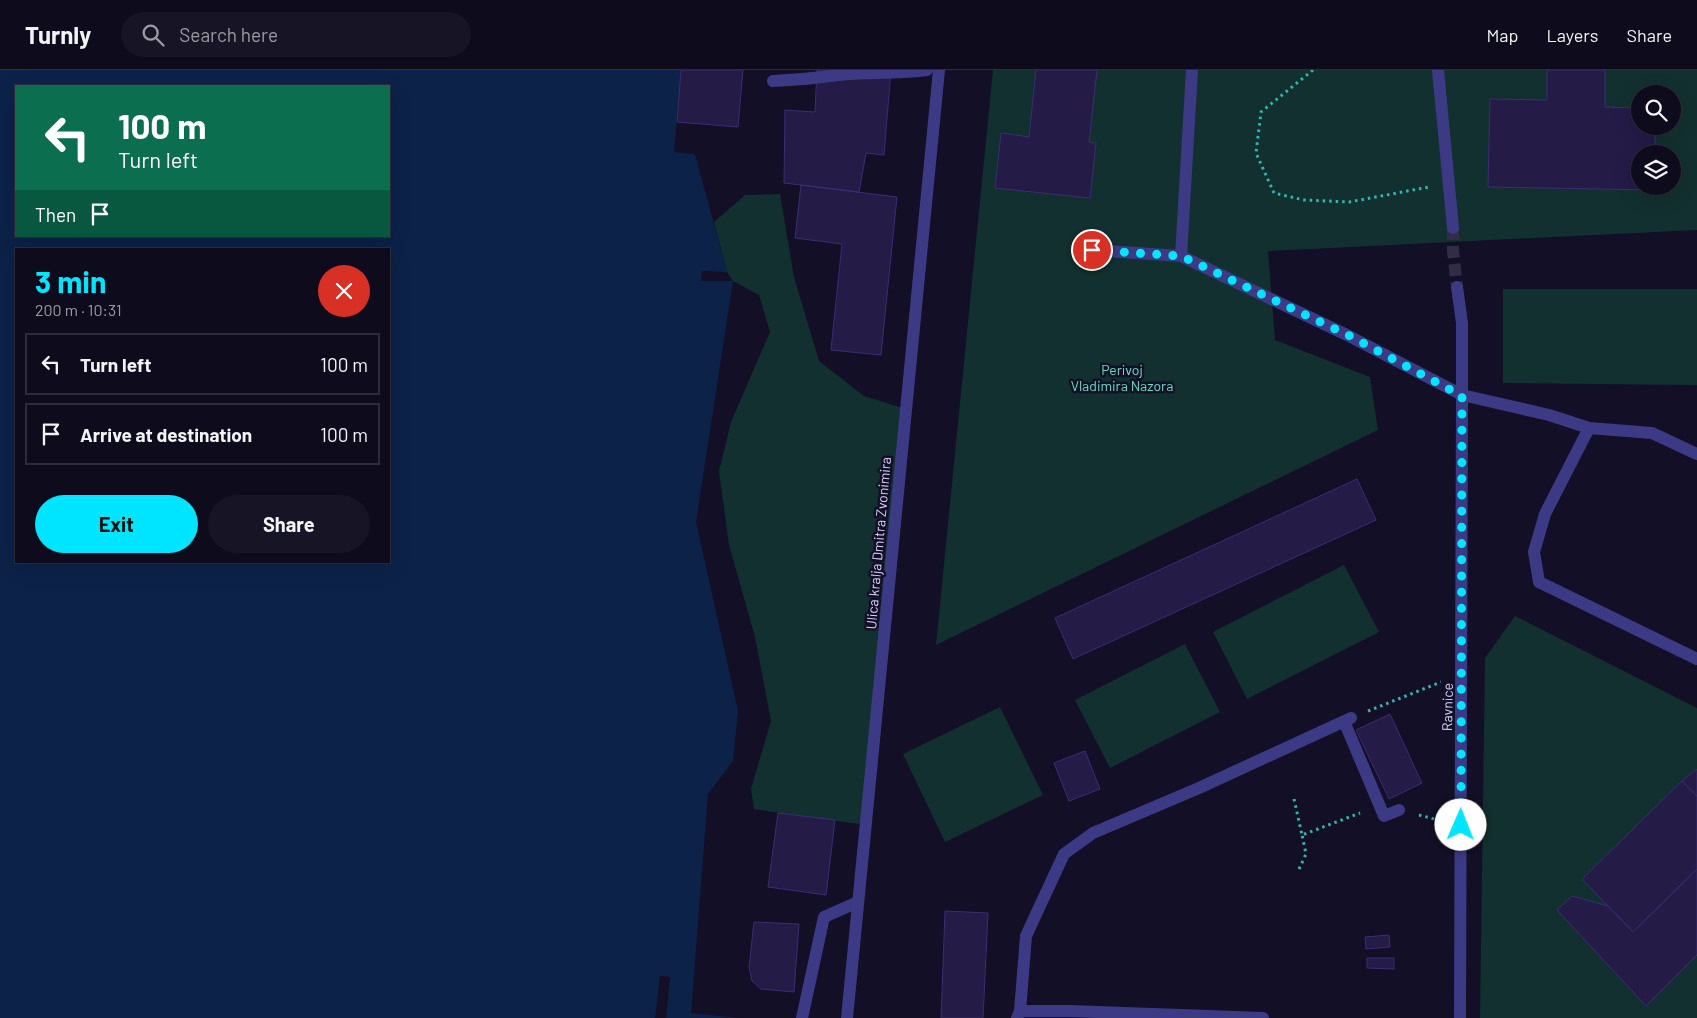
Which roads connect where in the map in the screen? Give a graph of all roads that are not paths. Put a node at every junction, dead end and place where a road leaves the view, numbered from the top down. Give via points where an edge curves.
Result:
1 (927, 70) edge
2 (938, 70) edge
3 (1192, 70) edge
4 (1438, 70) edge
5 (773, 81) dead end
6 (1453, 228) tunnel mouth
7 (1092, 250) dead end
8 (1181, 256) junction
9 (1457, 287) tunnel mouth
10 (1462, 396) junction
11 (1589, 428) junction
12 (1697, 454) edge
13 (1697, 659) edge
14 (1399, 810) dead end
15 (858, 902) junction
16 (1019, 1015) edge
17 (802, 1018) edge
18 (847, 1018) edge
19 (1263, 1018) edge
20 (1460, 1018) edge

1 - 5 street
2 - 15 street, Ulica kralja Dmitra Zvonimira
3 - 8 street
4 - 6 street
7 - 8 street
8 - 10 street via 1348,335
9 - 10 street, Ravnice via 1462,323
10 - 11 street via 1549,415
10 - 20 street, Ravnice
11 - 12 street via 1652,433
11 - 13 street via 1545,514 1534,552 1539,582
14 - 16 street via 1384,816 1348,719 1093,833 1064,854 1026,936
15 - 17 street via 824,917
15 - 18 street, Ulica kralja Dmitra Zvonimira
16 - 19 street via 1070,1010

